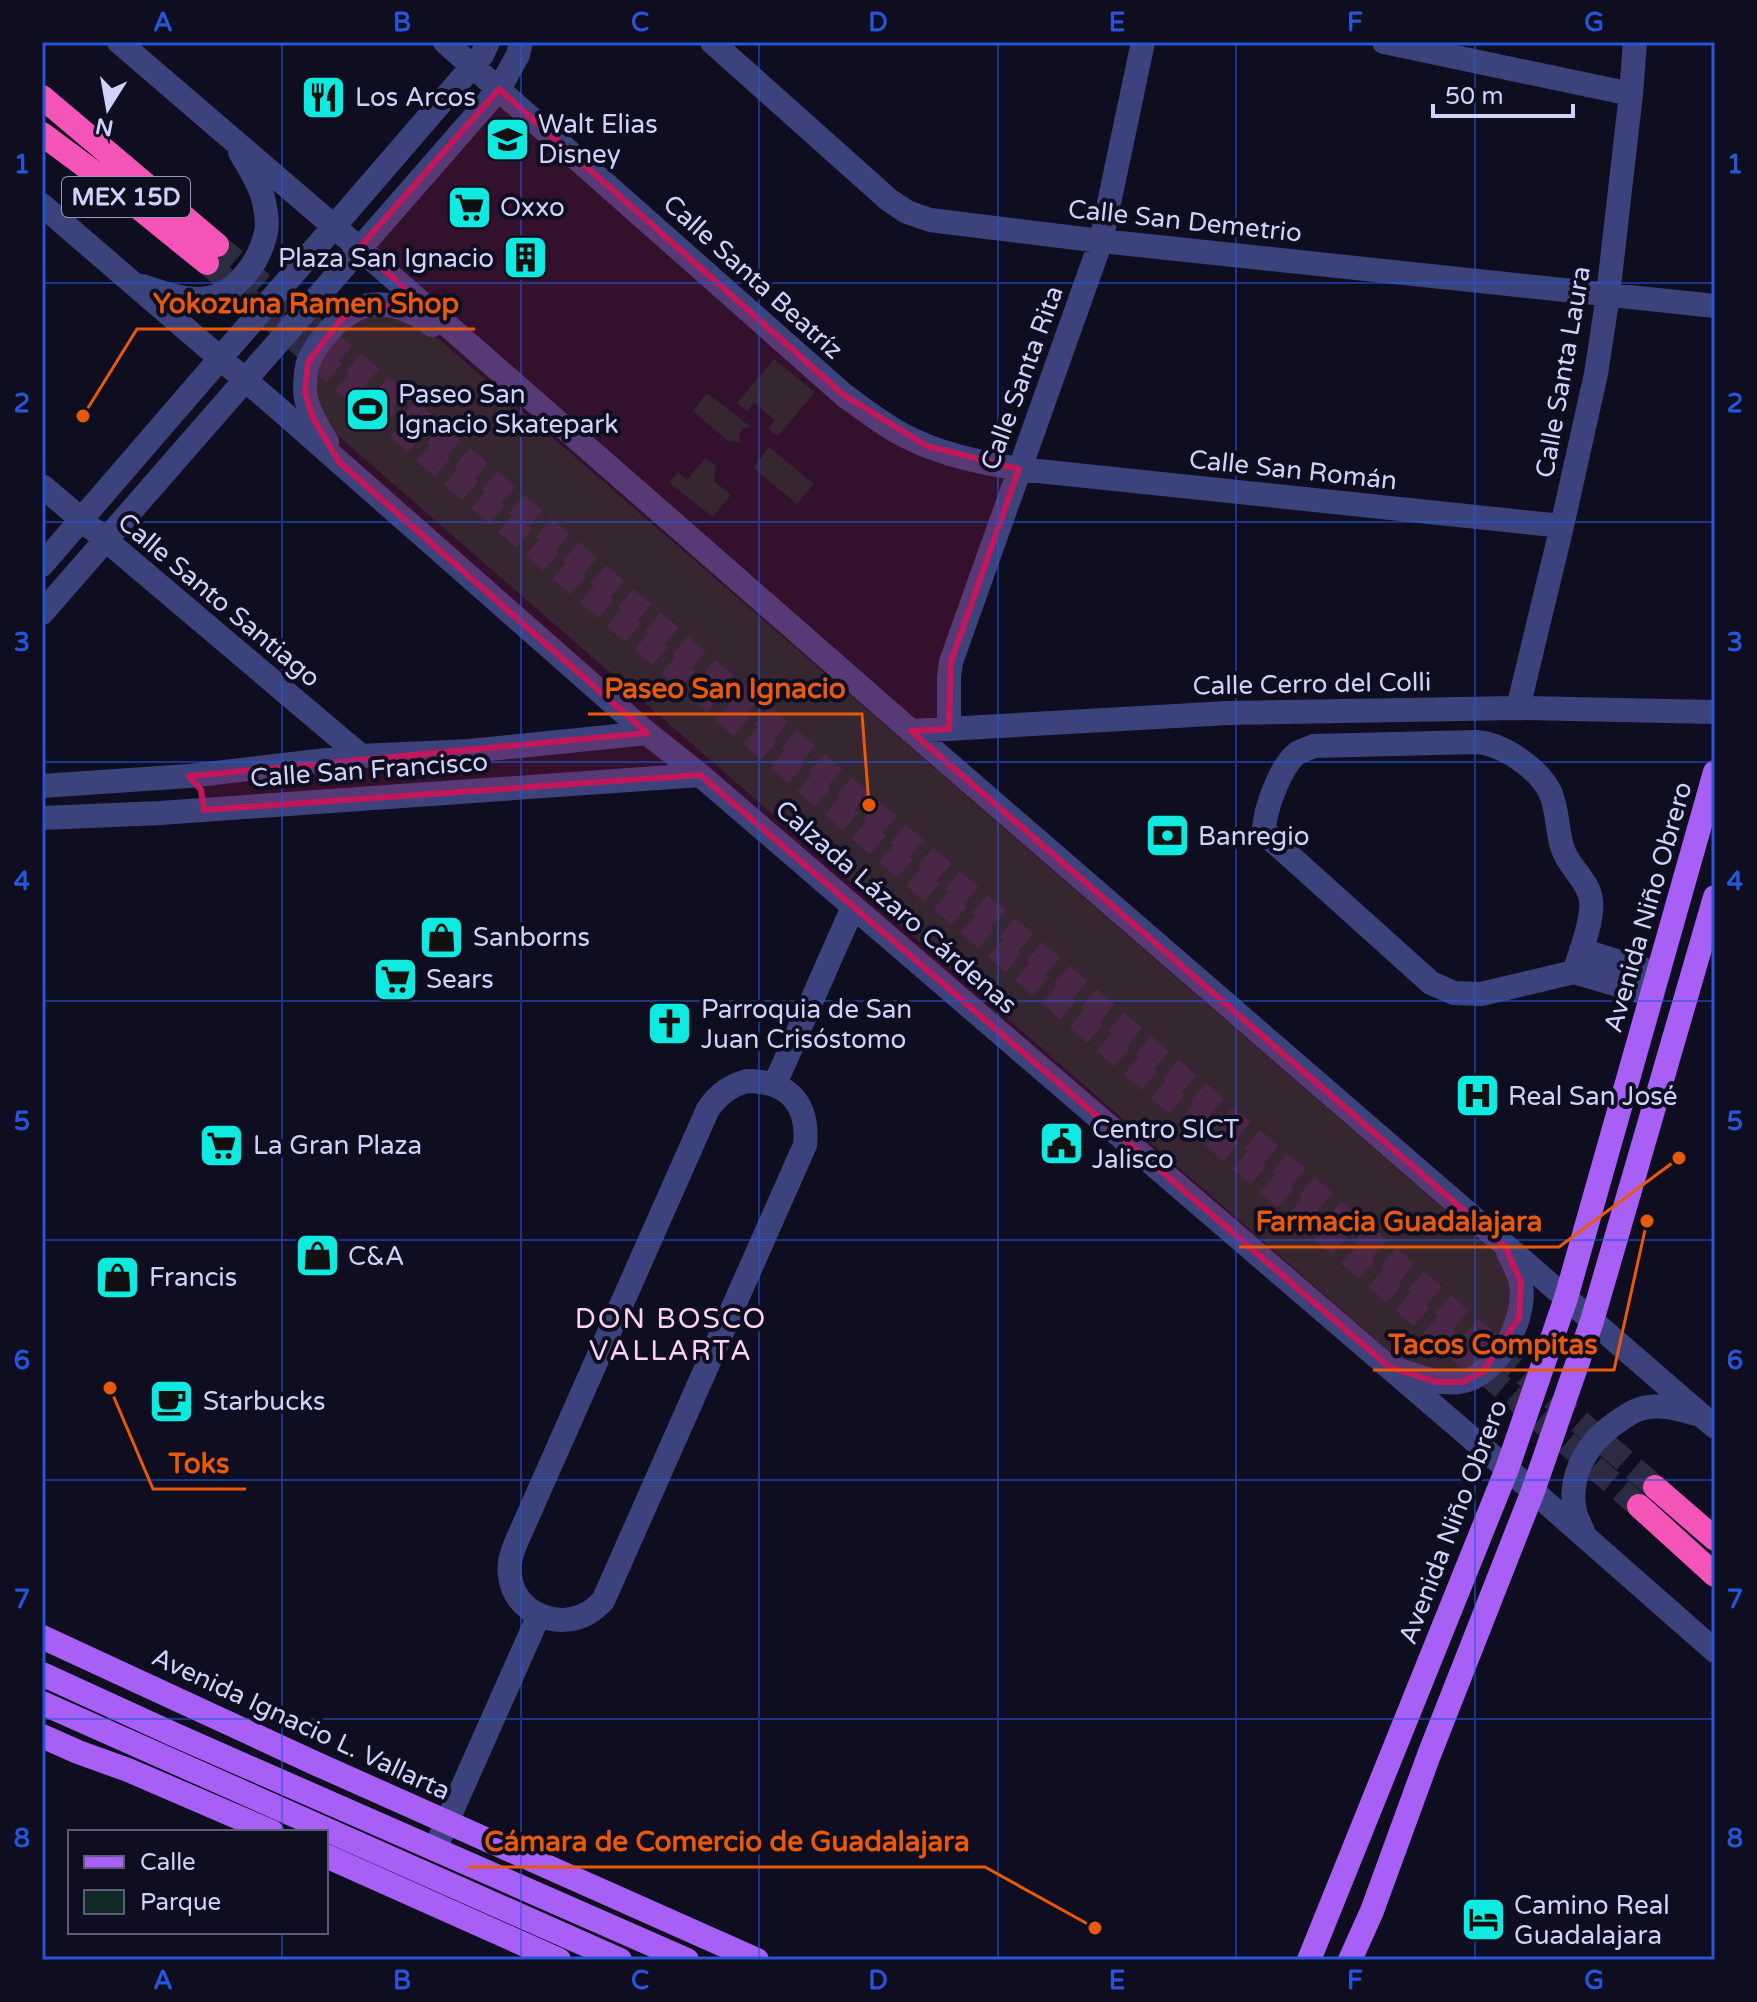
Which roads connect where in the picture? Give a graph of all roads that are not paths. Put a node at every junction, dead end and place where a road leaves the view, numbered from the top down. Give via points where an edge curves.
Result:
1 (119, 42) edge
2 (445, 42) edge
3 (488, 42) edge
4 (521, 42) edge
5 (712, 42) edge
6 (1143, 42) edge
7 (1384, 42) edge
8 (1635, 42) edge
9 (472, 66) junction
10 (499, 89) junction
11 (1631, 94) junction
12 (42, 97) edge
13 (42, 134) edge
14 (234, 141) junction
15 (42, 205) edge
16 (333, 226) junction
17 (1101, 241) junction
18 (359, 248) junction
19 (129, 281) junction
20 (1608, 295) junction
21 (1715, 306) edge
22 (219, 358) junction
23 (246, 381) junction
24 (523, 392) junction
25 (339, 462) junction
26 (1019, 469) junction
27 (42, 486) edge
28 (80, 520) junction
29 (1562, 526) junction
30 (105, 541) junction
31 (42, 565) edge
32 (42, 613) edge
33 (1518, 708) junction
34 (1715, 712) edge
35 (949, 729) junction
36 (911, 731) junction
37 (647, 733) junction
38 (470, 751) junction
39 (361, 756) junction
40 (1715, 772) edge
41 (700, 775) junction
42 (189, 776) junction
43 (42, 786) edge
44 (471, 791) junction
45 (204, 810) junction
46 (42, 818) edge
47 (1715, 897) edge
48 (853, 907) junction
49 (1578, 961) junction
50 (1655, 985) junction
51 (775, 1084) junction
52 (1505, 1246) junction
53 (1566, 1298) junction
54 (1592, 1321) junction
55 (1389, 1367) junction
56 (1708, 1422) edge
57 (1507, 1469) junction
58 (1533, 1491) junction
59 (1586, 1538) junction
60 (1715, 1539) edge
61 (1715, 1575) edge
62 (539, 1615) junction
63 (42, 1637) edge
64 (1715, 1651) edge
65 (42, 1674) edge
66 (42, 1703) edge
67 (42, 1723) edge
68 (42, 1736) edge
69 (128, 1770) junction
70 (447, 1822) junction
71 (273, 1830) edge
72 (320, 1830) edge
73 (338, 1838) edge
74 (435, 1849) junction
75 (328, 1857) edge
76 (559, 1960) edge
77 (620, 1960) edge
78 (687, 1960) edge
79 (757, 1960) edge
80 (1309, 1960) edge
81 (1350, 1960) edge

1 - 14 street
2 - 9 street, Calle Santa Beatríz
3 - 9 street
4 - 10 street
5 - 17 street, Calle San Demetrio via 907,212 930,220
6 - 17 street, Calle Santa Rita
7 - 11 street
8 - 11 street, Calle Santa Laura
9 - 10 street, Calle Santa Beatríz
9 - 16 street
10 - 18 street
10 - 26 street, Calle Santa Beatríz via 879,421 954,456
11 - 20 street, Calle Santa Laura
12 - 13 highway, MEX 15D via 212,254
14 - 16 street
14 - 19 street via 264,198 268,229 243,280 199,300
15 - 19 street, Calzada Lázaro Cárdenas
16 - 18 street
16 - 22 street
17 - 20 street, Calle San Demetrio
17 - 26 street, Calle Santa Rita
18 - 23 street
18 - 24 street
19 - 22 street, Calzada Lázaro Cárdenas
20 - 21 street, Calle San Demetrio
20 - 29 street, Calle Santa Laura
22 - 23 street, Calzada Lázaro Cárdenas
22 - 28 street
23 - 25 street, Calzada Lázaro Cárdenas
23 - 30 street
24 - 25 street via 511,389 419,315 392,306 364,306 342,318 308,362 305,392 313,418
24 - 36 street
25 - 37 street, Calzada Lázaro Cárdenas
26 - 29 street, Calle San Román
26 - 35 street, Calle Santa Rita via 951,662
27 - 28 street, Calle Santo Santiago
28 - 30 street, Calle Santo Santiago
28 - 31 street
29 - 33 street, Calle Santa Laura
30 - 32 street
30 - 39 street, Calle Santo Santiago
33 - 34 street, Calle Cerro del Colli
33 - 35 street, Calle Cerro del Colli via 1228,713
35 - 36 street, Calle Cerro del Colli
36 - 52 street
37 - 38 street, Calle San Francisco
37 - 41 street, Calzada Lázaro Cárdenas
38 - 39 street, Calle San Francisco
38 - 44 street
39 - 42 street, Calle San Francisco
40 - 50 main road, Avenida Niño Obrero
41 - 44 street, Calle San Francisco
41 - 48 street, Calzada Lázaro Cárdenas
42 - 43 street, Calle San Francisco
42 - 45 street via 201,790
44 - 45 street, Calle San Francisco
45 - 46 street, Calle San Francisco
47 - 54 main road
48 - 51 street
48 - 55 street, Calzada Lázaro Cárdenas
49 - 49 street via 1591,897 1564,852 1550,792 1509,752 1475,742 1314,746 1287,764 1264,828 1431,983 1454,993 1481,994
49 - 50 street
50 - 53 main road, Avenida Niño Obrero
51 - 62 street via 731,1085 713,1102 695,1138 515,1545 510,1578 526,1608
51 - 62 street via 802,1112 805,1145 617,1572 603,1601 590,1612 557,1621
52 - 53 street
52 - 55 street via 1521,1282 1519,1318 1503,1350 1483,1372 1462,1382 1436,1382
53 - 54 street
53 - 57 main road, Avenida Niño Obrero
54 - 56 street
54 - 58 main road
55 - 57 street, Calzada Lázaro Cárdenas
56 - 59 street via 1672,1407 1641,1408 1600,1434 1582,1459 1573,1490 1575,1513
57 - 58 street, Calzada Lázaro Cárdenas
57 - 80 main road, Avenida Niño Obrero
58 - 59 street, Calzada Lázaro Cárdenas
58 - 81 main road
59 - 64 street, Calzada Lázaro Cárdenas
60 - 61 highway via 1647,1497
62 - 70 street
63 - 70 main road, Avenida Ignacio L. Vallarta
65 - 74 main road
66 - 72 main road
67 - 69 main road
68 - 69 main road
69 - 71 main road
70 - 74 street
70 - 79 main road, Avenida Ignacio L. Vallarta
73 - 77 main road
74 - 78 main road
75 - 76 main road

